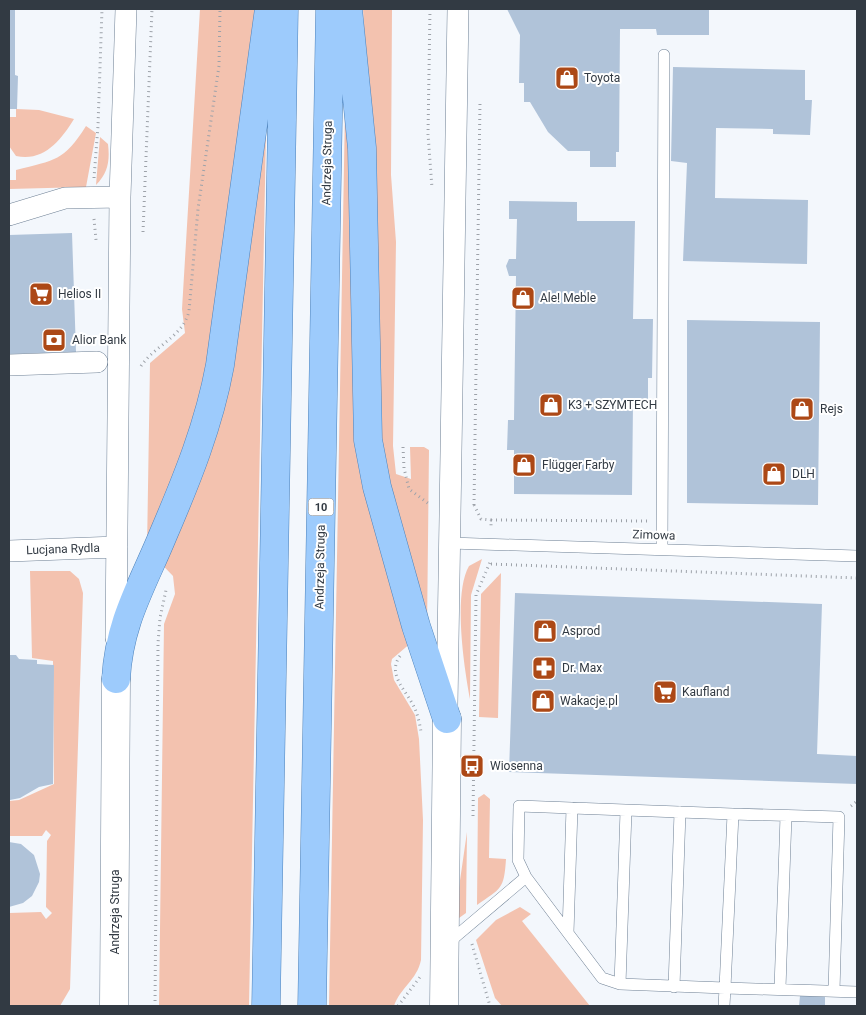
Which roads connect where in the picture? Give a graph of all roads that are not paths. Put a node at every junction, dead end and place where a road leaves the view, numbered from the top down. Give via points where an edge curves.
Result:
1 (126, 9) edge
2 (269, 9) edge
3 (284, 9) edge
4 (330, 9) edge
5 (348, 9) edge
6 (458, 9) edge
7 (664, 55) dead end
8 (120, 197) junction
9 (9, 214) edge
10 (98, 362) dead end
11 (9, 365) edge
12 (450, 543) junction
13 (117, 547) junction
14 (662, 549) junction
15 (9, 551) edge
16 (857, 556) edge
17 (116, 678) junction
18 (447, 719) junction
19 (572, 808) junction
20 (626, 811) junction
21 (680, 812) junction
22 (733, 814) junction
23 (786, 816) junction
24 (526, 877) junction
25 (568, 932) junction
26 (444, 945) junction
27 (620, 984) junction
28 (674, 986) junction
29 (725, 988) junction
30 (780, 988) junction
31 (834, 991) junction
32 (857, 992) edge
33 (114, 1006) edge
34 (266, 1006) edge
35 (312, 1006) edge
36 (444, 1006) edge
37 (724, 1006) edge

1 - 8 street, Andrzeja Struga
2 - 17 main road via 212,406 190,472 126,619 119,645
3 - 34 main road
4 - 35 main road, Andrzeja Struga / 10
5 - 18 main road via 362,148 368,440 377,487 416,626
6 - 12 street
7 - 14 lane
8 - 9 street via 65,198
8 - 13 street, Andrzeja Struga
10 - 11 street
12 - 14 lane, Zimowa
12 - 18 street
13 - 15 street, Lucjana Rydla
13 - 17 street, Andrzeja Struga
14 - 16 lane, Zimowa
17 - 33 street, Andrzeja Struga
18 - 26 street
19 - 20 lane
19 - 24 lane via 519,806 518,860
19 - 25 lane
20 - 21 lane
20 - 27 lane
21 - 22 lane
21 - 28 lane
22 - 23 lane
22 - 29 lane
23 - 30 lane
23 - 31 lane via 839,817
24 - 25 lane
24 - 26 lane
25 - 27 lane via 602,978
26 - 36 street
27 - 28 lane
28 - 29 lane
29 - 30 lane
29 - 37 lane
30 - 31 lane
31 - 32 lane

